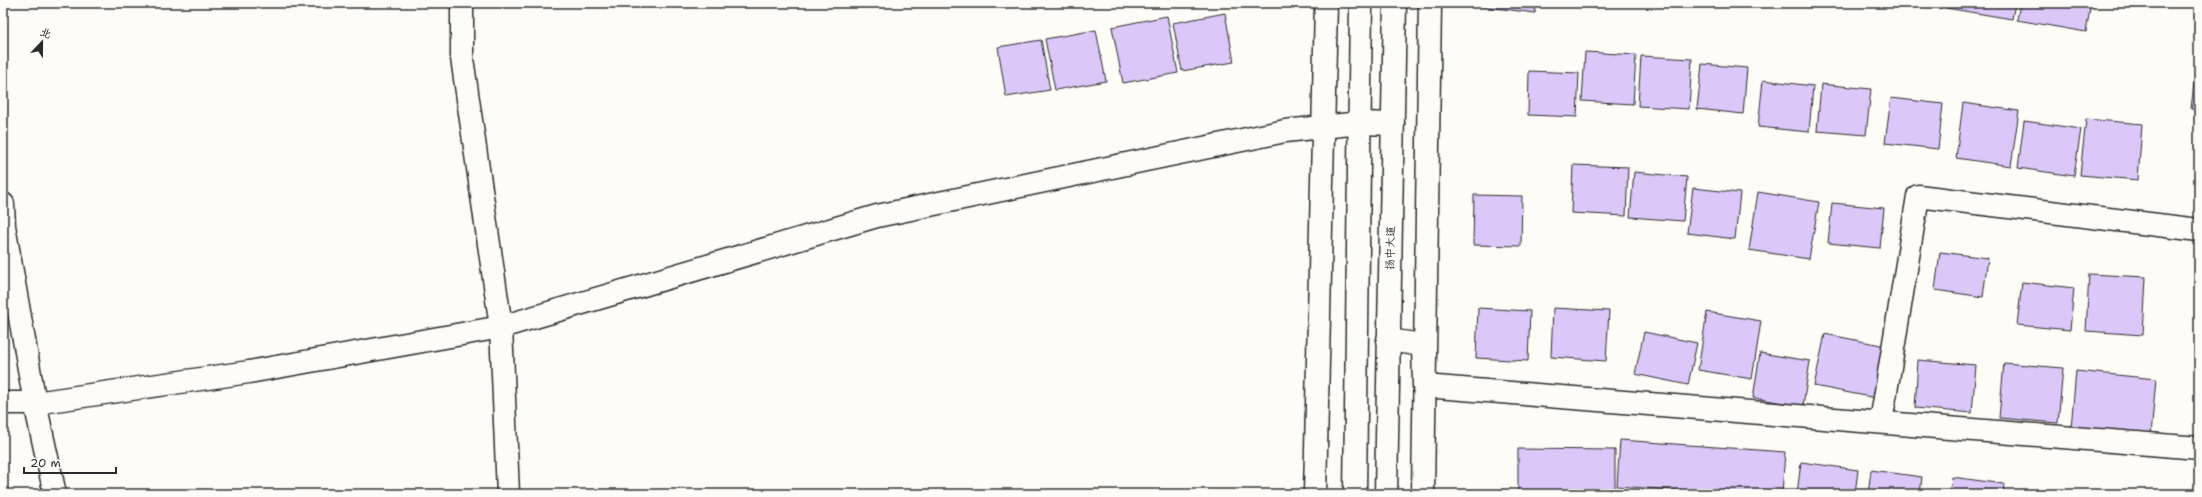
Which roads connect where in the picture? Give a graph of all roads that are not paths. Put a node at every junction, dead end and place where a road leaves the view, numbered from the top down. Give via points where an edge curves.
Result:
1 (462, 3) edge
2 (1326, 3) edge
3 (1361, 3) edge
4 (1395, 3) edge
5 (1430, 3) edge
6 (1360, 123) junction
7 (1393, 124) junction
8 (1324, 127) junction
9 (3, 204) edge
10 (2199, 230) edge
11 (501, 327) junction
12 (1388, 340) junction
13 (1424, 386) junction
14 (3, 403) edge
15 (35, 404) junction
16 (1881, 422) junction
17 (2199, 448) edge
18 (55, 494) edge
19 (508, 494) edge
20 (1315, 494) edge
21 (1355, 494) edge
22 (1386, 494) edge
23 (1423, 494) edge

1 - 11 street via 462,58
2 - 8 street
3 - 6 street
4 - 7 street, 扬中大道
5 - 13 street
6 - 7 street
6 - 8 street
6 - 21 street
7 - 12 street, 扬中大道
8 - 11 street via 1285,131 877,216
8 - 20 street
9 - 15 street via 4,226
10 - 16 street via 1918,196
11 - 15 street via 249,372
11 - 19 street
12 - 13 street via 1423,345
12 - 22 street, 扬中大道
13 - 16 street
13 - 23 street
14 - 15 street
15 - 18 street
16 - 17 street

